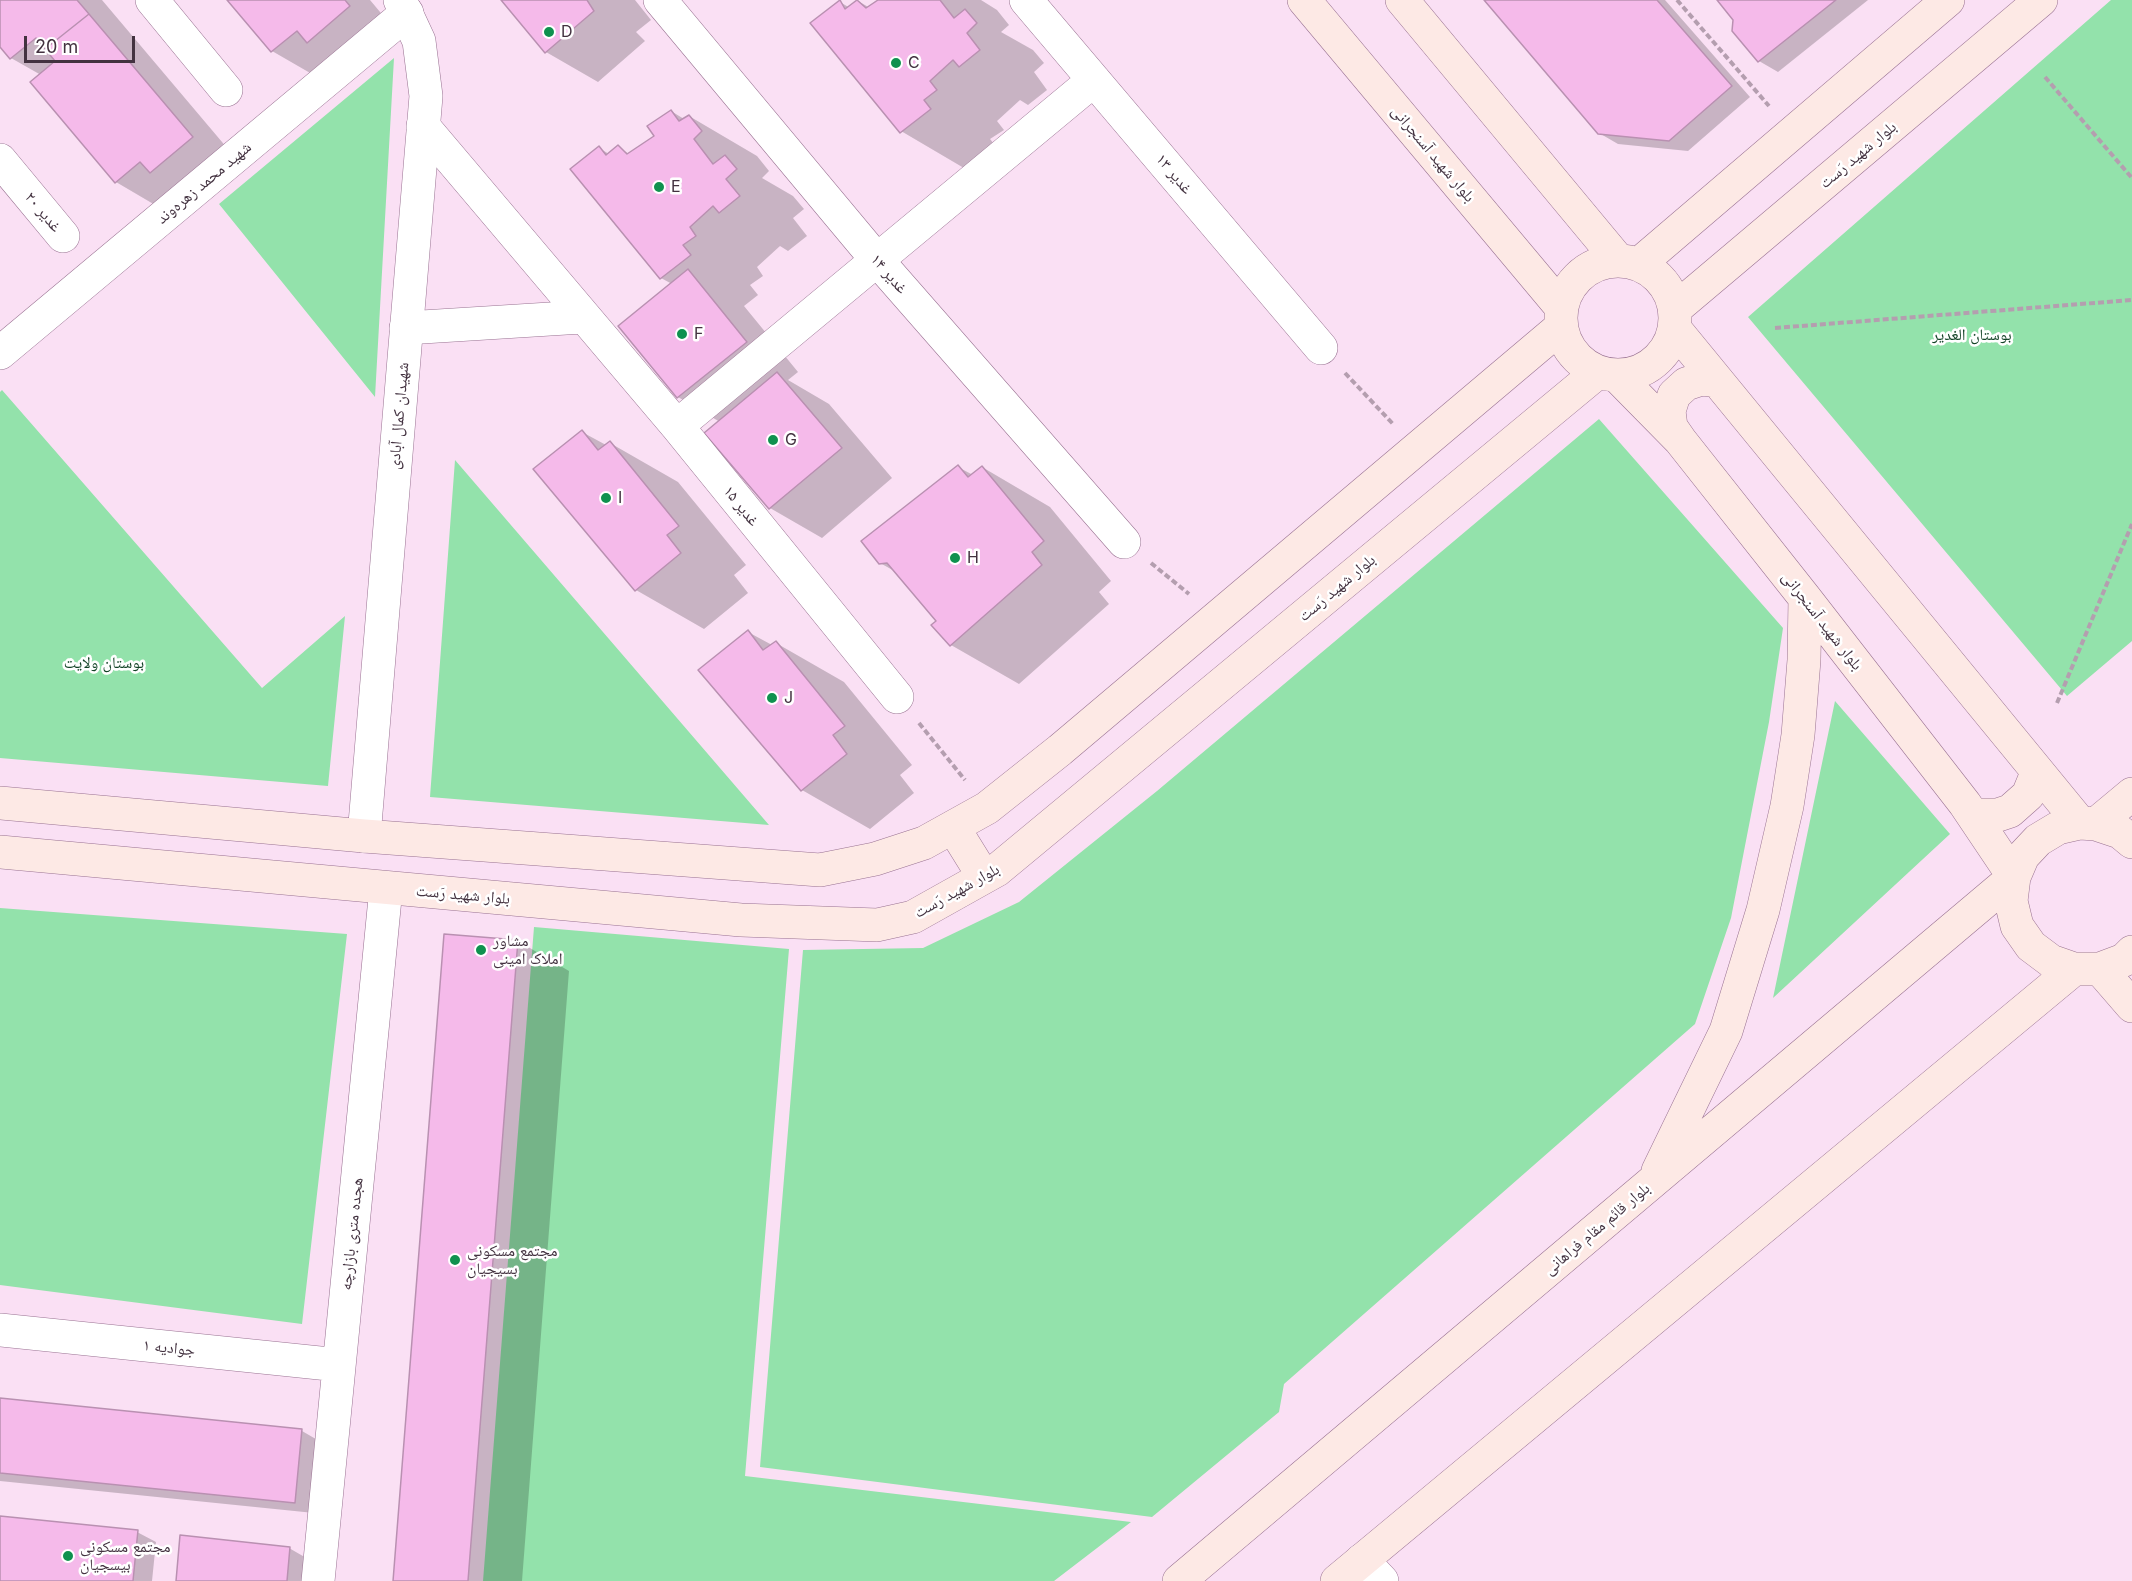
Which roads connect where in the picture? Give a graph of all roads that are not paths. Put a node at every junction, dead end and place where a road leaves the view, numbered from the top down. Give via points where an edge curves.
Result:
1 (152, 0) edge
2 (660, 0) edge
3 (1026, 0) edge
4 (1304, 0) edge
5 (1402, 0) edge
6 (1948, 0) edge
7 (2041, 0) edge
8 (404, 7) edge
9 (1094, 80) junction
10 (226, 90) dead end
11 (423, 126) junction
12 (0, 160) edge
13 (63, 236) dead end
14 (877, 260) junction
15 (1629, 263) junction
16 (582, 316) junction
17 (1561, 317) junction
18 (1675, 319) junction
19 (406, 328) junction
20 (1321, 348) road end
21 (0, 352) edge
22 (1607, 374) junction
23 (1717, 381) junction
24 (676, 426) junction
25 (1680, 440) junction
26 (1124, 542) road end
27 (1805, 598) junction
28 (897, 697) road end
29 (2037, 773) junction
30 (2132, 794) edge
31 (0, 803) edge
32 (1973, 815) junction
33 (2088, 824) junction
34 (953, 827) junction
35 (364, 836) junction
36 (2132, 842) edge
37 (0, 852) edge
38 (984, 877) junction
39 (2014, 877) junction
40 (386, 888) junction
41 (2132, 952) edge
42 (2087, 969) junction
43 (2132, 1006) edge
44 (1652, 1182) junction
45 (0, 1330) edge
46 (339, 1365) junction
47 (1372, 1570) edge
48 (318, 1581) edge
49 (1179, 1581) edge
50 (1337, 1581) edge

1 - 10 street
2 - 14 street, غدیر ۱۴
3 - 9 street, غدیر ۱۳
4 - 17 main road, بلوار شهید آسنجرانی
5 - 15 main road
6 - 15 main road via 1792,133
7 - 18 main road, بلوار شهید رَست
8 - 11 street, شهیدان کمال آبادی via 419,41 426,96
8 - 21 street, شهید محمد زهره‌وند
9 - 14 street
9 - 20 street, غدیر ۱۳
11 - 16 street, غدیر ۱۵
11 - 19 street, شهیدان کمال آبادی
12 - 13 street, غدیر ۲۰
14 - 24 street
14 - 26 street, غدیر ۱۴
15 - 17 main road via 1599,264 1582,273 1569,288
15 - 18 main road via 1656,274 1668,290
16 - 19 street
16 - 24 street, غدیر ۱۵
17 - 22 main road via 1568,346 1580,361
17 - 34 main road via 1417,448 1060,750 987,808
18 - 22 main road via 1668,348 1655,363 1637,373
18 - 23 main road
19 - 35 street, شهیدان کمال آبادی
22 - 25 main road, بلوار شهید آسنجرانی
22 - 38 main road, بلوار شهید رَست
23 - 25 main road via 1701,379 1686,384 1674,395 1669,411 1671,427
23 - 29 main road
24 - 28 street, غدیر ۱۵
25 - 27 main road, بلوار شهید آسنجرانی
27 - 32 main road, بلوار شهید آسنجرانی
27 - 44 main road via 1798,735 1787,806 1763,910 1726,1031
29 - 32 main road via 2028,795 2010,811
29 - 33 main road
30 - 33 main road
31 - 35 main road
32 - 39 main road, بلوار شهید آسنجرانی
33 - 36 main road via 2120,832
33 - 39 main road via 2058,828 2038,840 2023,856
34 - 35 main road via 924,843 875,859 820,870
34 - 38 main road
37 - 40 main road, بلوار شهید رَست
38 - 40 main road, بلوار شهید رَست via 913,917 877,925 741,921
39 - 42 main road via 2011,901 2017,926 2051,962
39 - 44 main road, بلوار قائم مقام فراهانی
40 - 46 street, هجده متری بازارچه
41 - 42 main road via 2124,960
42 - 43 main road
42 - 47 main road
44 - 49 main road, بلوار قائم مقام فراهانی
45 - 46 street, جوادیه ۱
46 - 48 street, هجده متری بازارچه
47 - 50 main road

